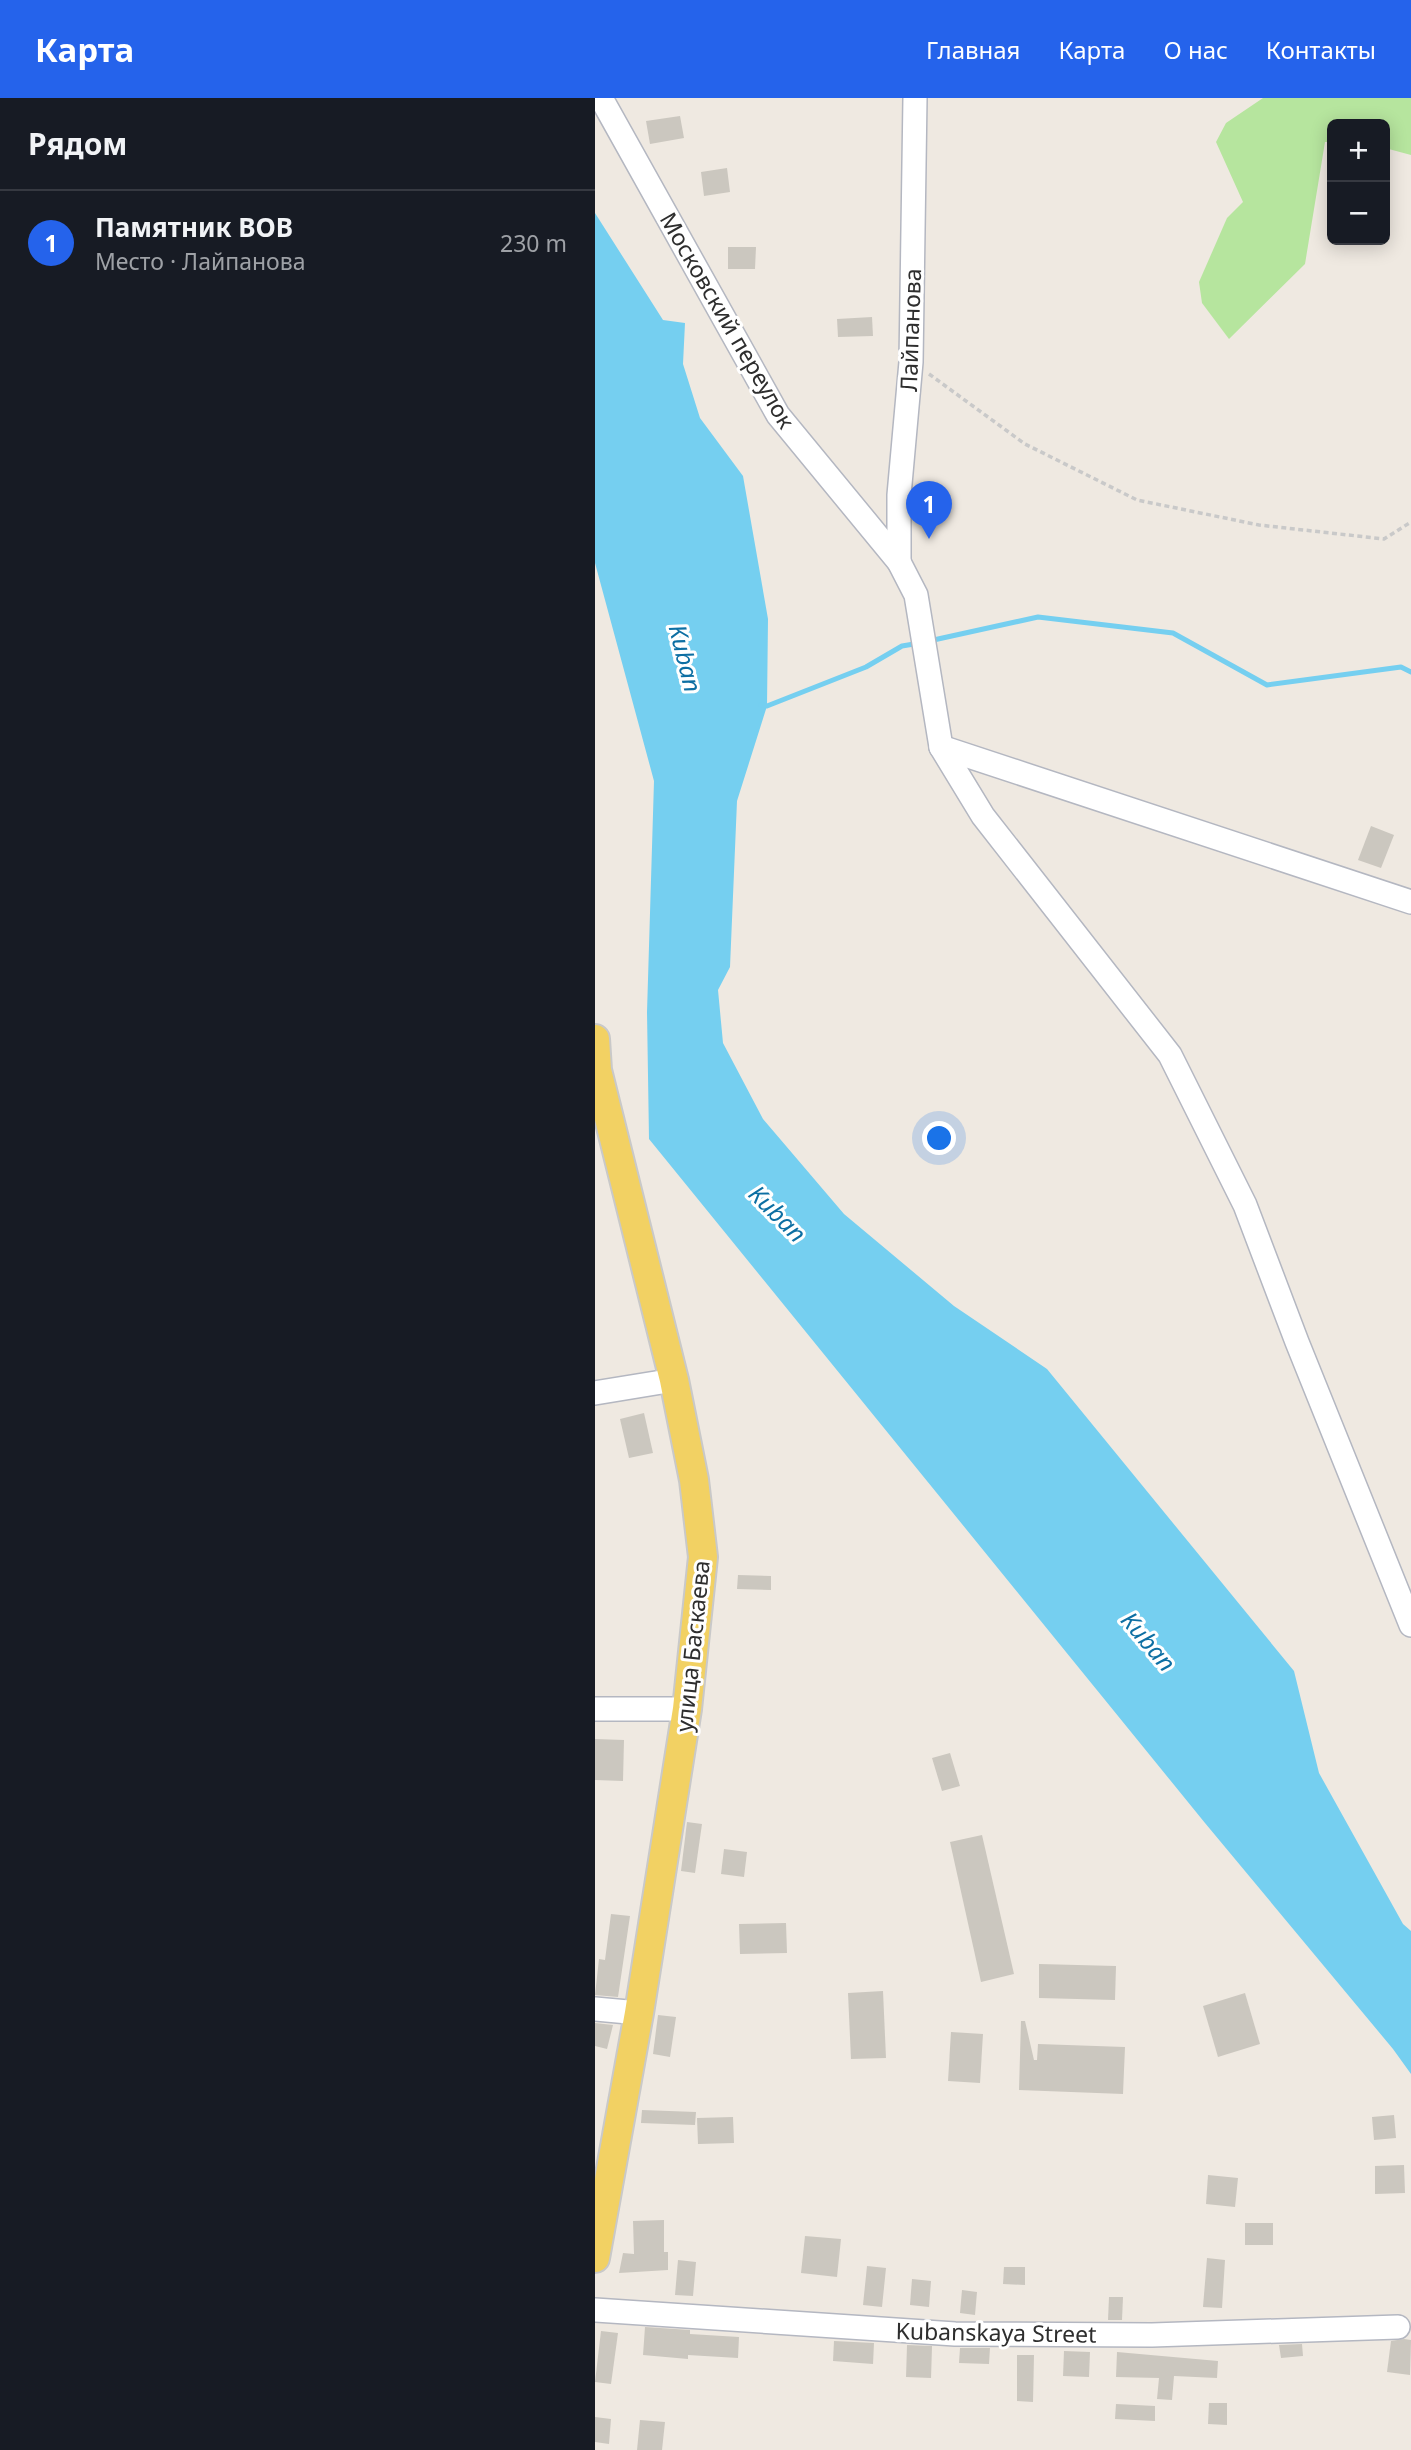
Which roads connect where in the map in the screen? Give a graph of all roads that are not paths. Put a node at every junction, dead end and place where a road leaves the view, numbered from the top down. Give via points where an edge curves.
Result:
1 (601, 98) edge
2 (915, 98) edge
3 (899, 562) junction
4 (941, 747) junction
5 (1411, 902) edge
6 (595, 1039) edge
7 (674, 1380) junction
8 (595, 1393) edge
9 (1411, 1625) edge
10 (595, 1709) edge
11 (687, 1709) junction
12 (595, 2010) edge
13 (639, 2013) junction
14 (595, 2258) edge
15 (595, 2310) edge
16 (1398, 2327) dead end

1 - 3 street, Московский переулок via 778,415
2 - 3 street, Лайпанова via 911,362 899,495
3 - 4 street, Московский переулок via 916,594
4 - 5 street
4 - 9 street via 983,816 1170,1055 1245,1205
6 - 7 main road, улица Баскаева via 597,1070
7 - 8 street
7 - 11 main road, улица Баскаева via 694,1480 703,1557
10 - 11 street
11 - 13 main road, улица Баскаева
12 - 13 street
13 - 14 main road, улица Баскаева
15 - 16 street, Kubanskaya Street via 955,2334 1152,2335

